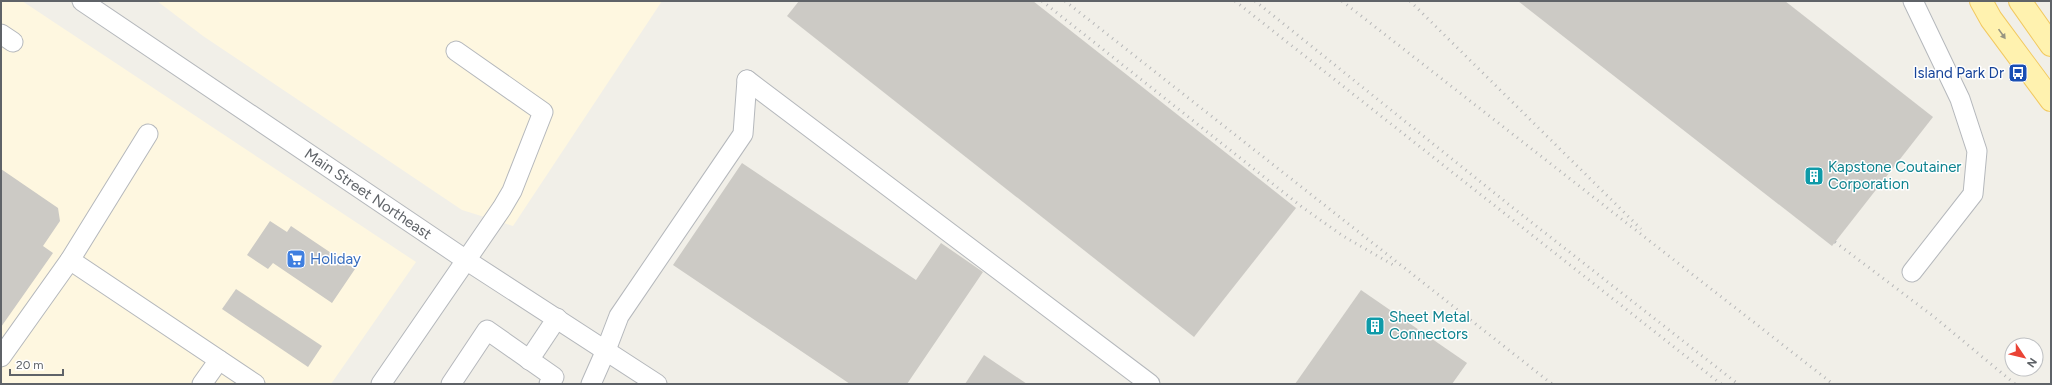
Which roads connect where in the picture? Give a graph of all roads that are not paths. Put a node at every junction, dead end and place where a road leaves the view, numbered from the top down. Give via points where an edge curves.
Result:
1 (82, 1) edge
2 (1913, 1) edge
3 (1981, 1) edge
4 (2020, 1) edge
5 (2051, 45) edge
6 (456, 51) dead end
7 (2051, 100) edge
8 (148, 134) dead end
9 (70, 260) junction
10 (466, 260) junction
11 (1912, 272) dead end
12 (557, 318) junction
13 (606, 350) junction
14 (1, 357) edge
15 (220, 360) junction
16 (529, 360) junction
17 (552, 381) edge
18 (202, 384) edge
19 (255, 384) edge
20 (381, 384) edge
21 (451, 384) edge
22 (591, 384) edge
23 (657, 384) edge
24 (1150, 384) edge

1 - 10 street, Main Street Northeast
2 - 11 street via 1960,99 1977,151 1972,194
3 -> 7 main road via 1991,19
4 - 5 main road
6 - 10 street via 543,112 512,191
8 - 9 street
9 - 14 street
9 - 15 street
10 - 12 street, Main Street Northeast
10 - 20 street
12 - 13 street, Main Street Northeast
12 - 16 street
13 - 22 street
13 - 23 street, Main Street Northeast
13 - 24 street via 619,316 743,134 747,80
15 - 18 street
15 - 19 street
16 - 17 street
16 - 21 street via 486,330

